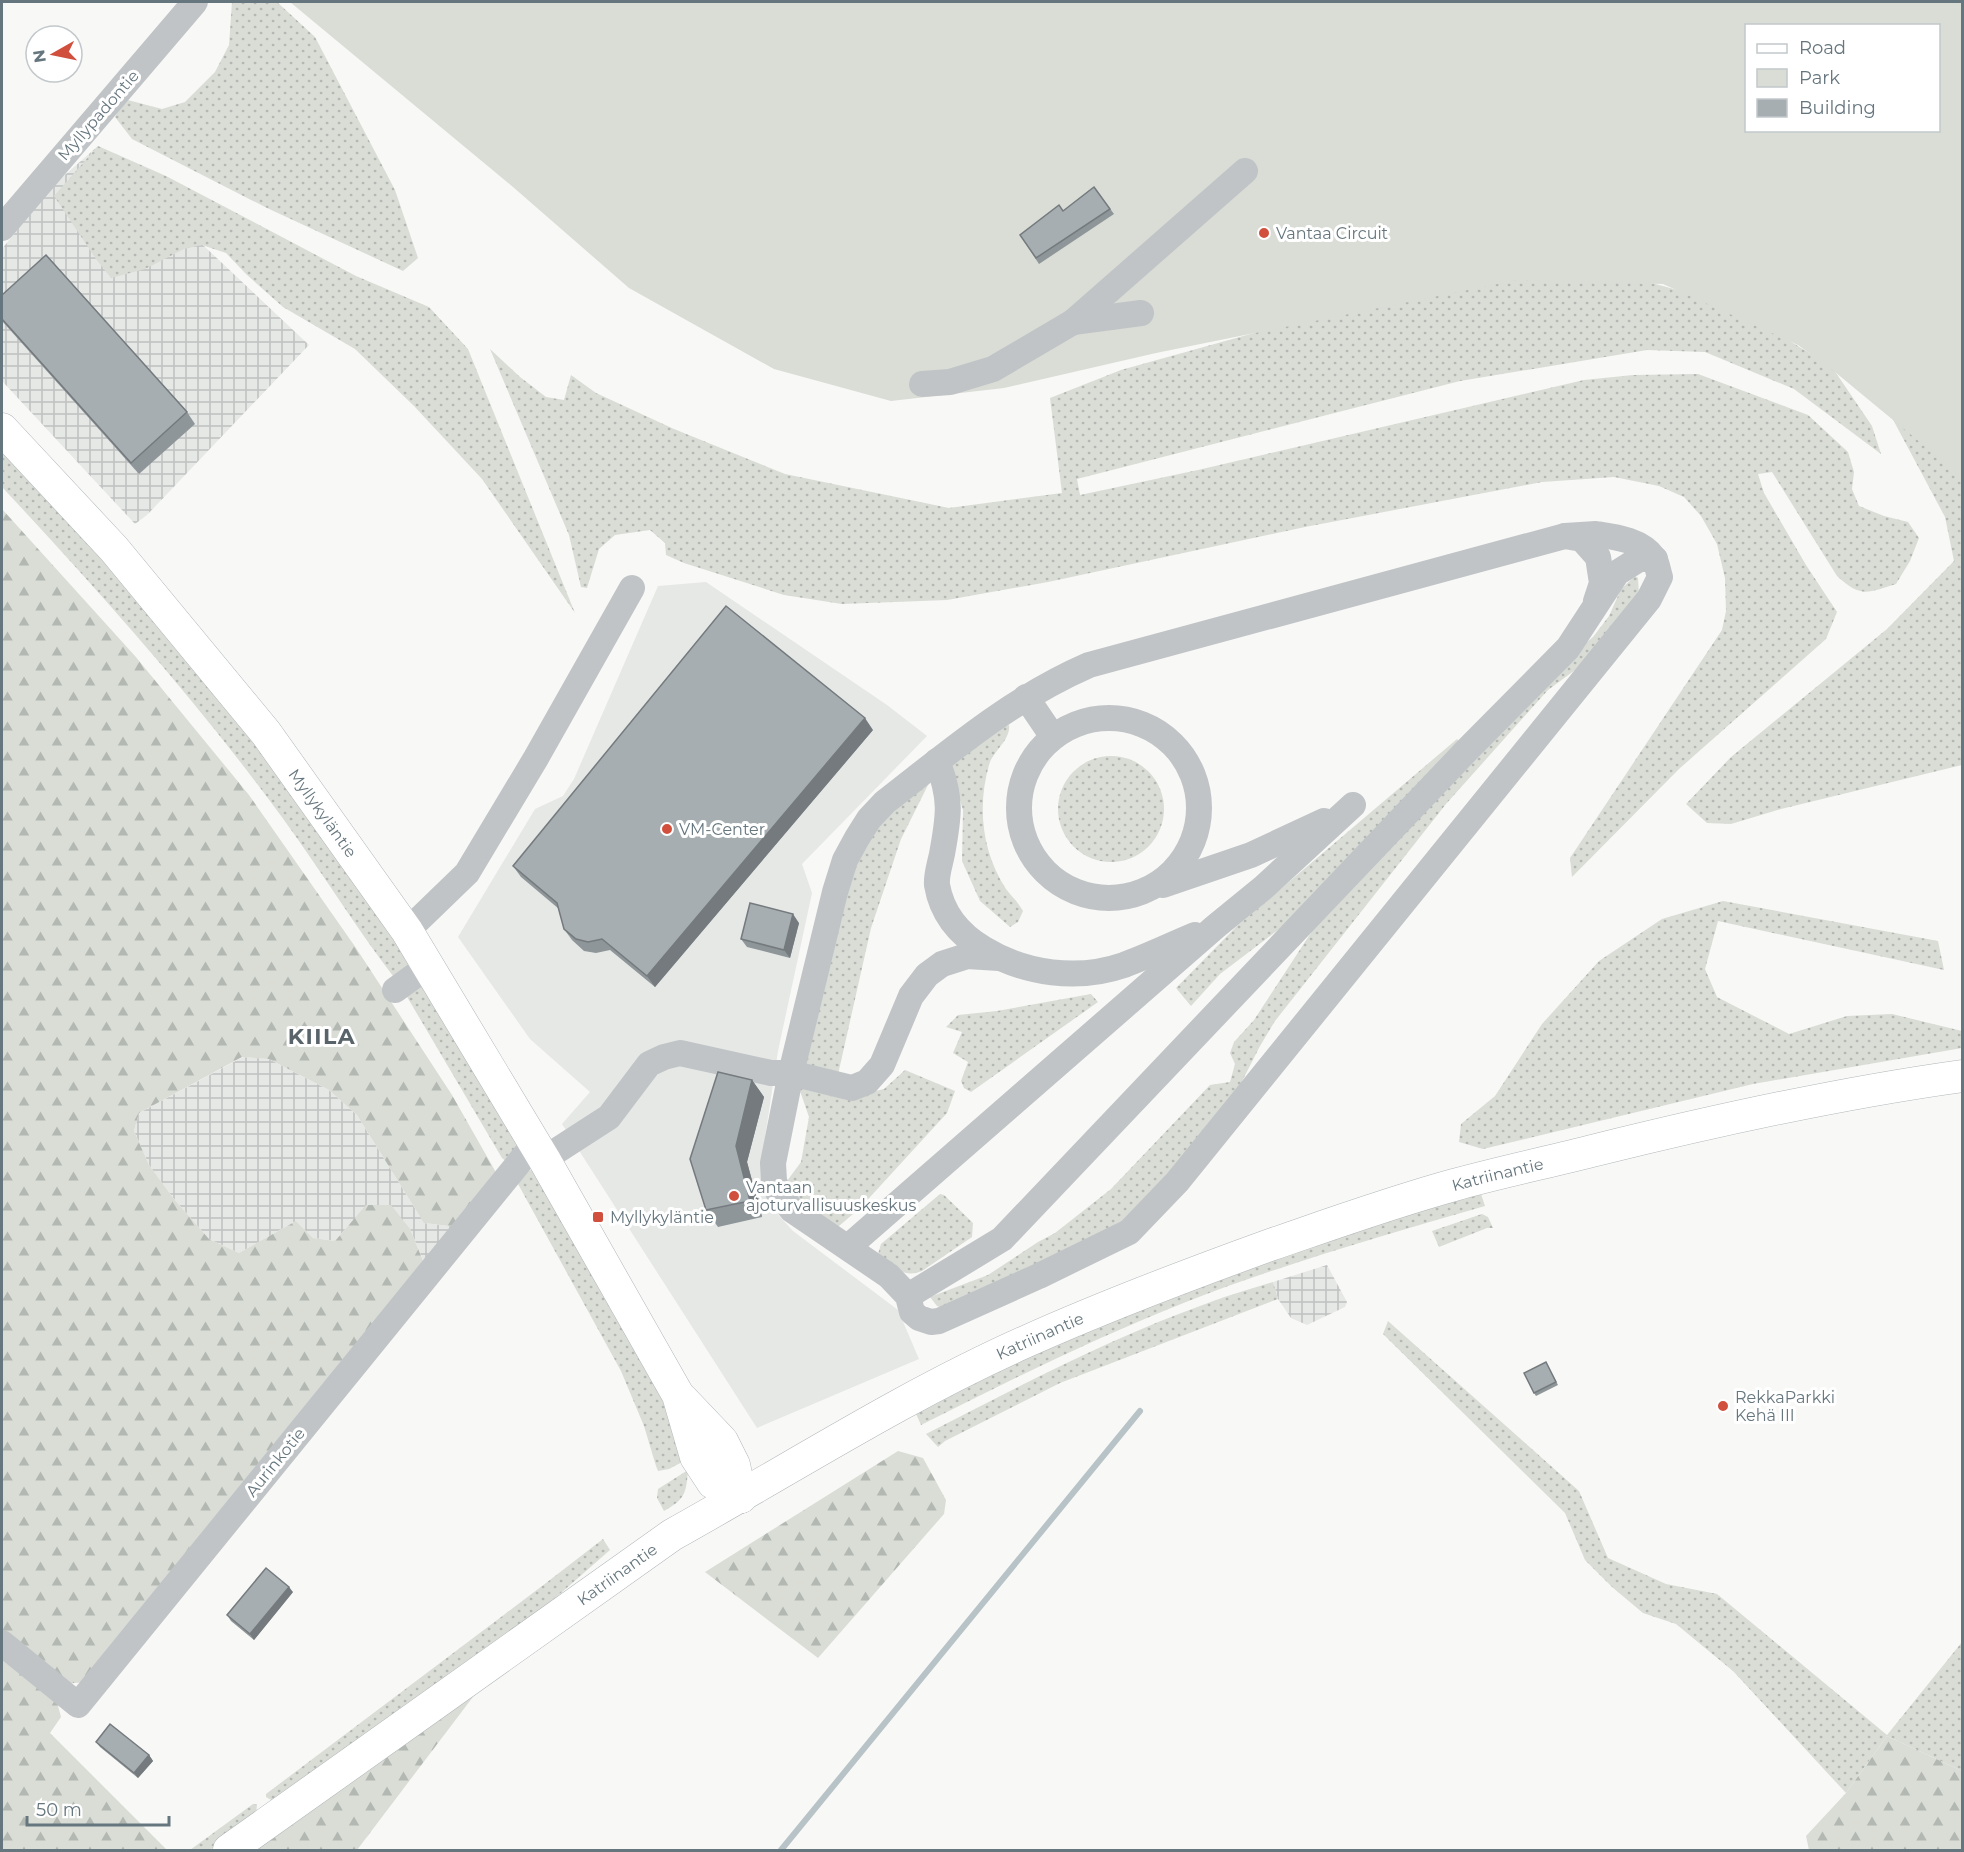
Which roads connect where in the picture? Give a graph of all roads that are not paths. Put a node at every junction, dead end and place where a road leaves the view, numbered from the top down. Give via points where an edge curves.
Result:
1 (195, 2) edge
2 (1245, 171) dead end
3 (2, 228) edge
4 (1141, 313) dead end
5 (1073, 322) junction
6 (922, 384) dead end
7 (2, 429) edge
8 (1565, 536) junction
9 (1655, 559) junction
10 (632, 588) dead end
11 (1595, 606) junction
12 (1026, 697) junction
13 (1053, 737) junction
14 (941, 770) junction
15 (1143, 892) junction
16 (1215, 927) junction
17 (407, 931) junction
18 (999, 958) junction
19 (428, 966) junction
20 (395, 990) dead end
21 (791, 1073) junction
22 (1962, 1076) edge
23 (540, 1151) junction
24 (848, 1248) junction
25 (908, 1296) junction
26 (741, 1497) junction
27 (2, 1643) edge
28 (229, 1851) edge

1 - 3 street, Myllypadontie
2 - 5 street
4 - 5 street
5 - 6 street via 993,369 950,382
7 - 17 main road, Myllykyläntie via 114,549 266,732
8 - 9 street via 1596,534 1622,538 1641,546
8 - 11 street via 1582,539 1598,557 1602,583
8 - 12 street via 1089,664
9 - 11 street via 1639,559 1623,568
9 - 25 street via 1660,577 1649,599 1177,1182 1129,1232 939,1321 919,1318 912,1312
10 - 17 street via 467,873
11 - 25 street via 1568,648 1002,1239
12 - 13 street
12 - 14 street
13 - 15 street via 1038,752 1020,791 1018,813 1031,854 1060,885 1080,894 1122,898
13 - 15 street via 1096,718 1120,718 1143,724 1163,736 1192,773 1198,796 1198,820 1192,843 1164,880
14 - 18 street via 949,796 937,882 940,898 953,924 973,943
14 - 21 street via 885,802 869,819 845,860
15 - 16 street via 1251,855 1353,805
16 - 18 street via 1122,966 1082,973 1047,973
16 - 24 street
17 - 19 main road, Myllykyläntie
18 - 21 street via 967,956 942,964 927,975 911,996 882,1065 867,1082 852,1088
19 - 20 street
19 - 23 main road, Myllykyläntie
21 - 23 street via 771,1073 680,1053 664,1057 649,1064 609,1117
21 - 24 street via 773,1162 774,1181 792,1210
22 - 26 main road, Katriinantie via 1880,1087 1685,1128 1457,1184 1366,1211 1192,1273 1022,1343 886,1411
23 - 26 main road, Myllykyläntie via 678,1395 696,1457 713,1483
23 - 27 street, Aurinkotie via 78,1705
24 - 25 street via 889,1276
26 - 28 main road, Katriinantie via 672,1535

